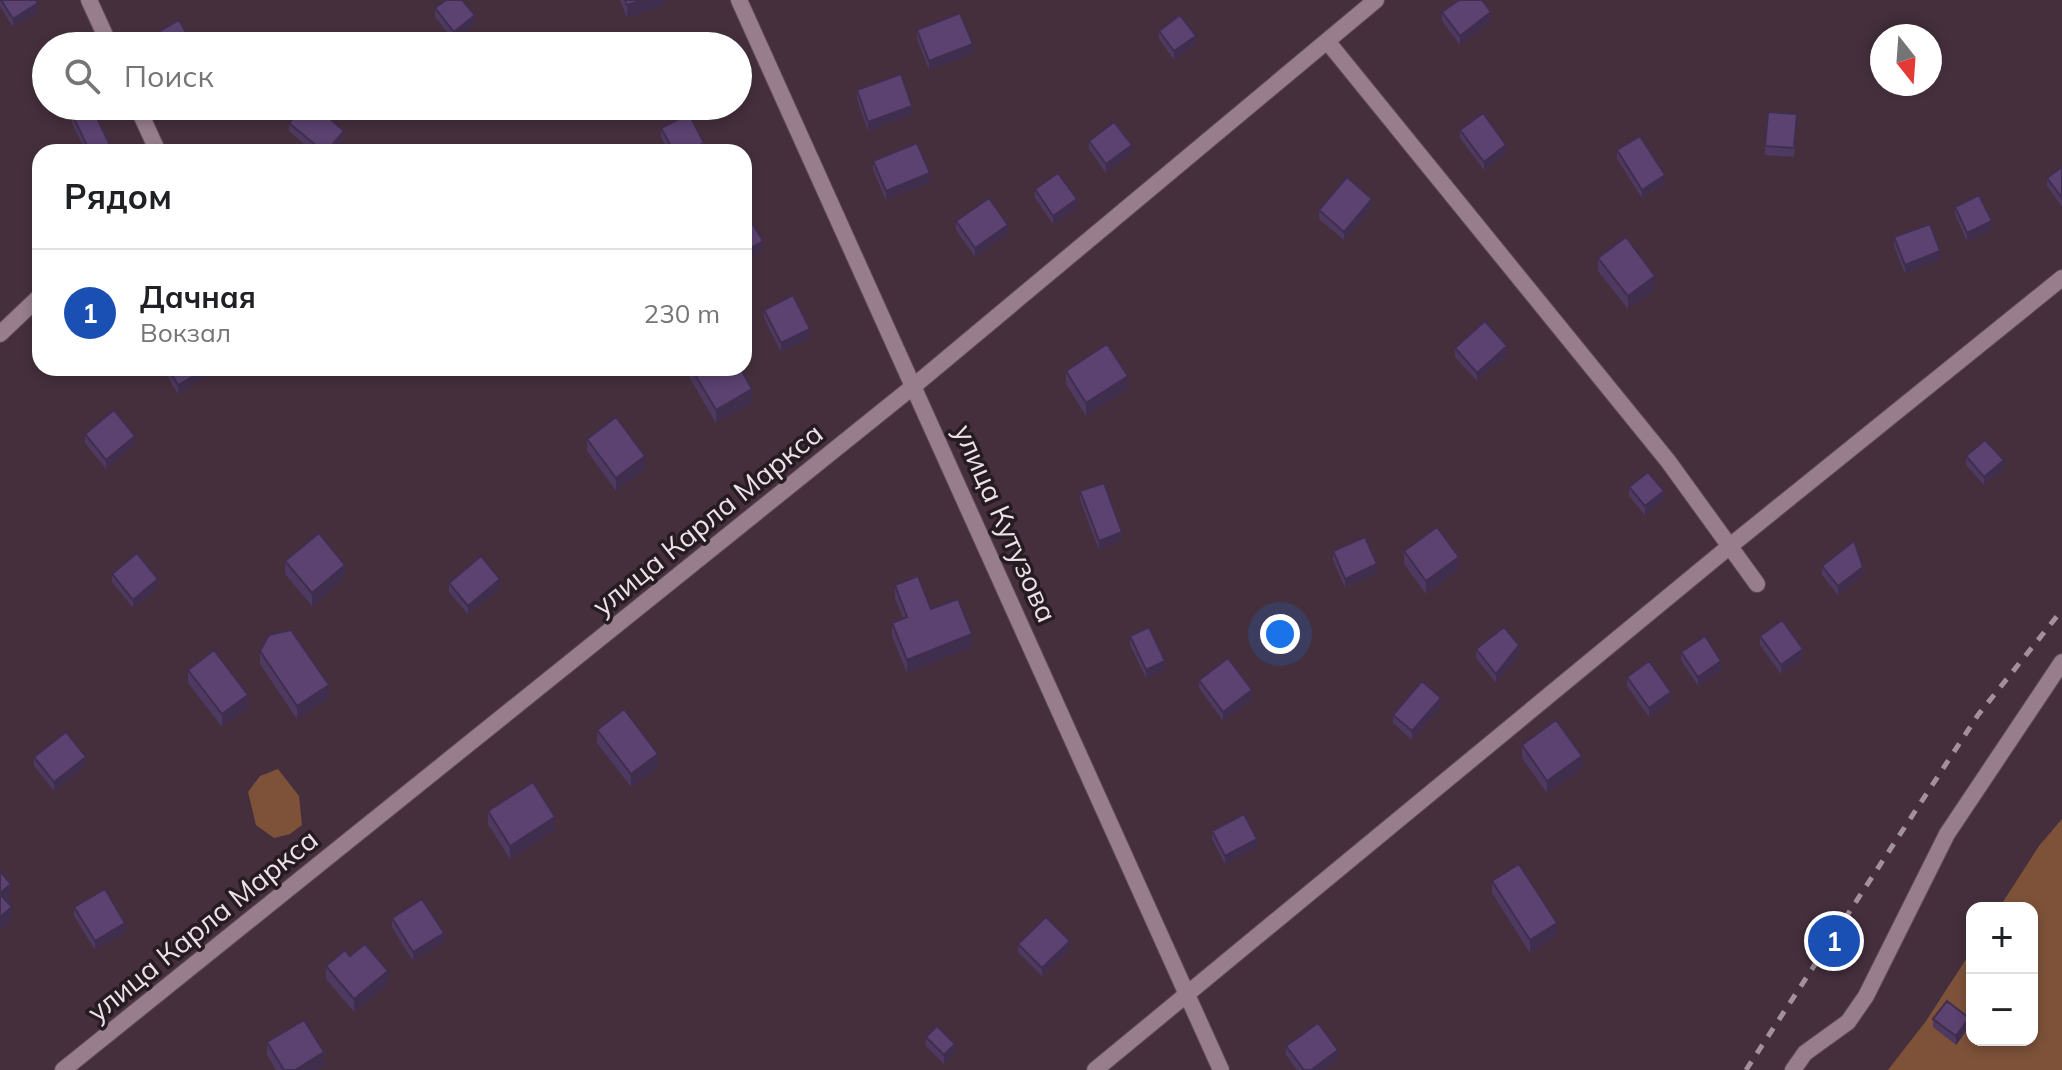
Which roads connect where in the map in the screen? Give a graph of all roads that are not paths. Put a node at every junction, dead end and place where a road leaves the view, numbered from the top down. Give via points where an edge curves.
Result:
1 (89, 0) edge
2 (739, 0) edge
3 (1376, 0) edge
4 (104, 32) edge
5 (1327, 41) junction
6 (143, 120) edge
7 (154, 144) edge
8 (2062, 278) edge
9 (32, 304) edge
10 (0, 334) edge
11 (915, 385) junction
12 (1730, 546) junction
13 (1757, 584) dead end
14 (2062, 662) edge
15 (1189, 994) junction
16 (63, 1070) edge
17 (1095, 1070) edge
18 (1221, 1070) edge
19 (1793, 1070) edge

1 - 4 street
2 - 11 street, улица Кутузова
3 - 5 street, улица Карла Маркса
5 - 11 street, улица Карла Маркса
5 - 12 street via 1668,461
6 - 7 street
8 - 12 street
9 - 10 street
11 - 15 street, улица Кутузова
11 - 16 street, улица Карла Маркса
12 - 13 street
12 - 15 street
14 - 19 street via 1947,834 1866,996 1848,1022 1805,1053
15 - 17 street
15 - 18 street, улица Кутузова

